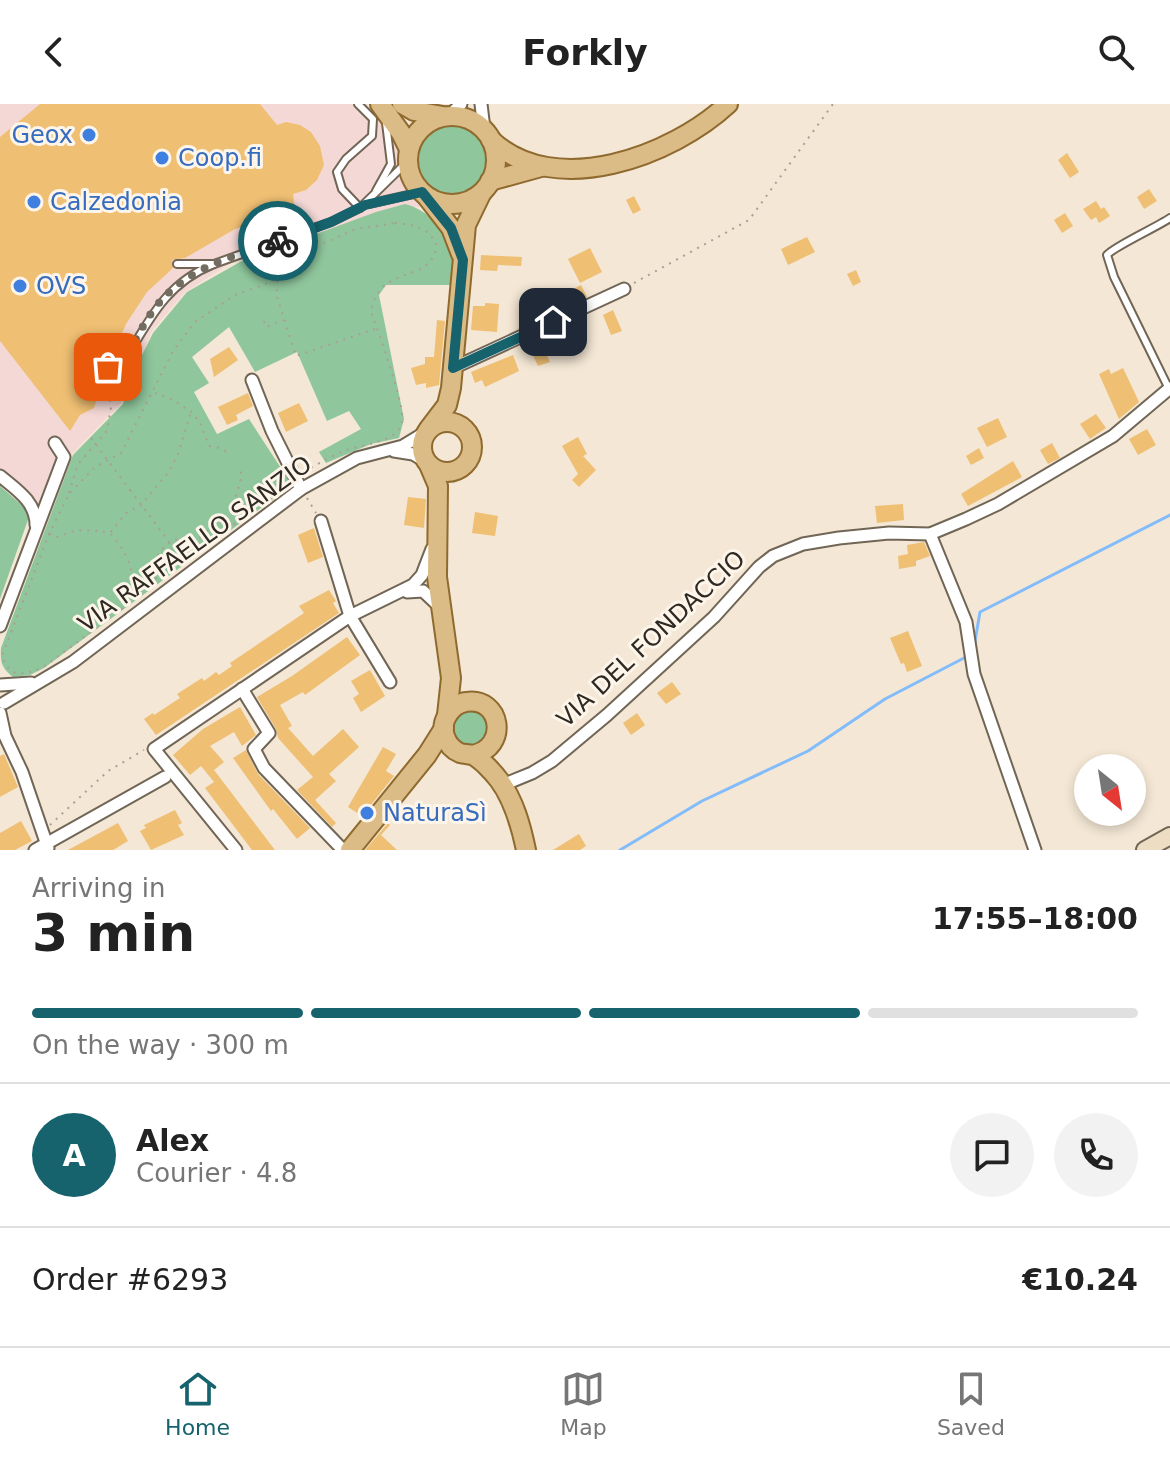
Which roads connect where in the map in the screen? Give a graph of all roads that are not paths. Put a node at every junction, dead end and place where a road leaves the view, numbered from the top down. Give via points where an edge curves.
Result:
1 (358, 104) edge
2 (380, 104) edge
3 (402, 104) edge
4 (481, 104) edge
5 (728, 104) edge
6 (451, 112) edge
7 (488, 135) junction
8 (408, 156) junction
9 (542, 167) junction
10 (488, 185) junction
11 (424, 194) junction
12 (365, 204) junction
13 (1170, 218) edge
14 (463, 260) junction
15 (177, 264) dead end
16 (214, 264) junction
17 (624, 289) road end
18 (108, 367) dead end
19 (453, 368) junction
20 (252, 380) dead end
21 (451, 388) junction
22 (1169, 388) edge
23 (465, 429) junction
24 (427, 431) junction
25 (55, 443) dead end
26 (382, 451) junction
27 (427, 463) junction
28 (461, 468) junction
29 (0, 476) edge
30 (298, 484) junction
31 (439, 505) junction
32 (321, 521) road end
33 (36, 530) junction
34 (437, 532) junction
35 (930, 534) junction
36 (403, 593) junction
37 (440, 607) junction
38 (350, 616) junction
39 (0, 626) edge
40 (448, 653) junction
41 (40, 682) junction
42 (390, 682) dead end
43 (0, 685) edge
44 (242, 689) junction
45 (483, 704) junction
46 (1, 709) edge
47 (445, 721) junction
48 (2, 734) edge
49 (494, 741) junction
50 (472, 755) junction
51 (165, 777) dead end
52 (506, 789) junction
53 (1170, 836) edge
54 (48, 847) edge
55 (35, 850) edge
56 (236, 850) edge
57 (343, 850) edge
58 (350, 850) edge
59 (526, 850) edge
60 (1035, 850) edge
61 (1145, 850) edge

1 - 12 lane via 373,119 372,136 337,172 342,189
2 - 8 main road
2 - 12 lane via 391,164
3 - 6 main road via 414,111
4 - 7 street
5 - 9 main road via 653,152 604,165
6 - 7 main road via 474,121
6 - 8 main road via 421,128
7 - 9 main road via 511,156
7 - 10 main road via 495,165
8 - 11 main road via 410,175
8 - 12 lane
9 - 10 main road
10 - 11 main road via 471,199 454,203
10 - 14 main road via 466,225
11 - 12 lane
11 - 14 main road via 451,228
12 - 16 lane via 331,222
13 - 22 lane via 1107,255
14 - 19 main road
15 - 16 lane
16 - 18 lane via 168,293 124,362
17 - 19 street
19 - 21 main road
20 - 30 street
21 - 23 main road
21 - 24 main road via 447,405
22 - 35 street via 1081,457 998,504
23 - 24 main road via 451,422
23 - 28 main road via 472,450
24 - 26 street, VIA RAFFAELLO SANZIO via 415,441
24 - 27 main road via 422,446
25 - 33 street via 64,457
26 - 27 street via 406,452
26 - 30 street, VIA RAFFAELLO SANZIO
27 - 28 main road via 445,472
27 - 31 main road via 437,479
28 - 31 main road
29 - 33 street via 28,500 36,513
30 - 41 street, VIA RAFFAELLO SANZIO via 73,662
31 - 34 main road
32 - 38 street
33 - 39 street
34 - 36 street via 422,575
34 - 37 main road
35 - 52 street, VIA DEL FONDACCIO via 839,538 773,556 607,715 552,761
35 - 60 street via 966,622 974,674
36 - 37 street via 423,591
36 - 38 street
37 - 40 main road
38 - 42 street
38 - 44 street
40 - 45 main road via 462,683
40 - 47 main road via 451,690
41 - 43 street, VIA RAFFAELLO SANZIO
41 - 46 street, VIA RAFFAELLO SANZIO
43 - 46 street
44 - 56 street via 154,749
44 - 57 street via 269,733 254,749 264,768
45 - 47 main road via 459,704
45 - 49 main road via 495,716
46 - 48 street
47 - 50 main road via 445,737 455,750
47 - 58 main road via 419,767
48 - 54 street via 18,760
49 - 50 main road
49 - 52 main road
50 - 52 main road
51 - 54 street
52 - 59 main road
53 - 61 main road
54 - 55 street

